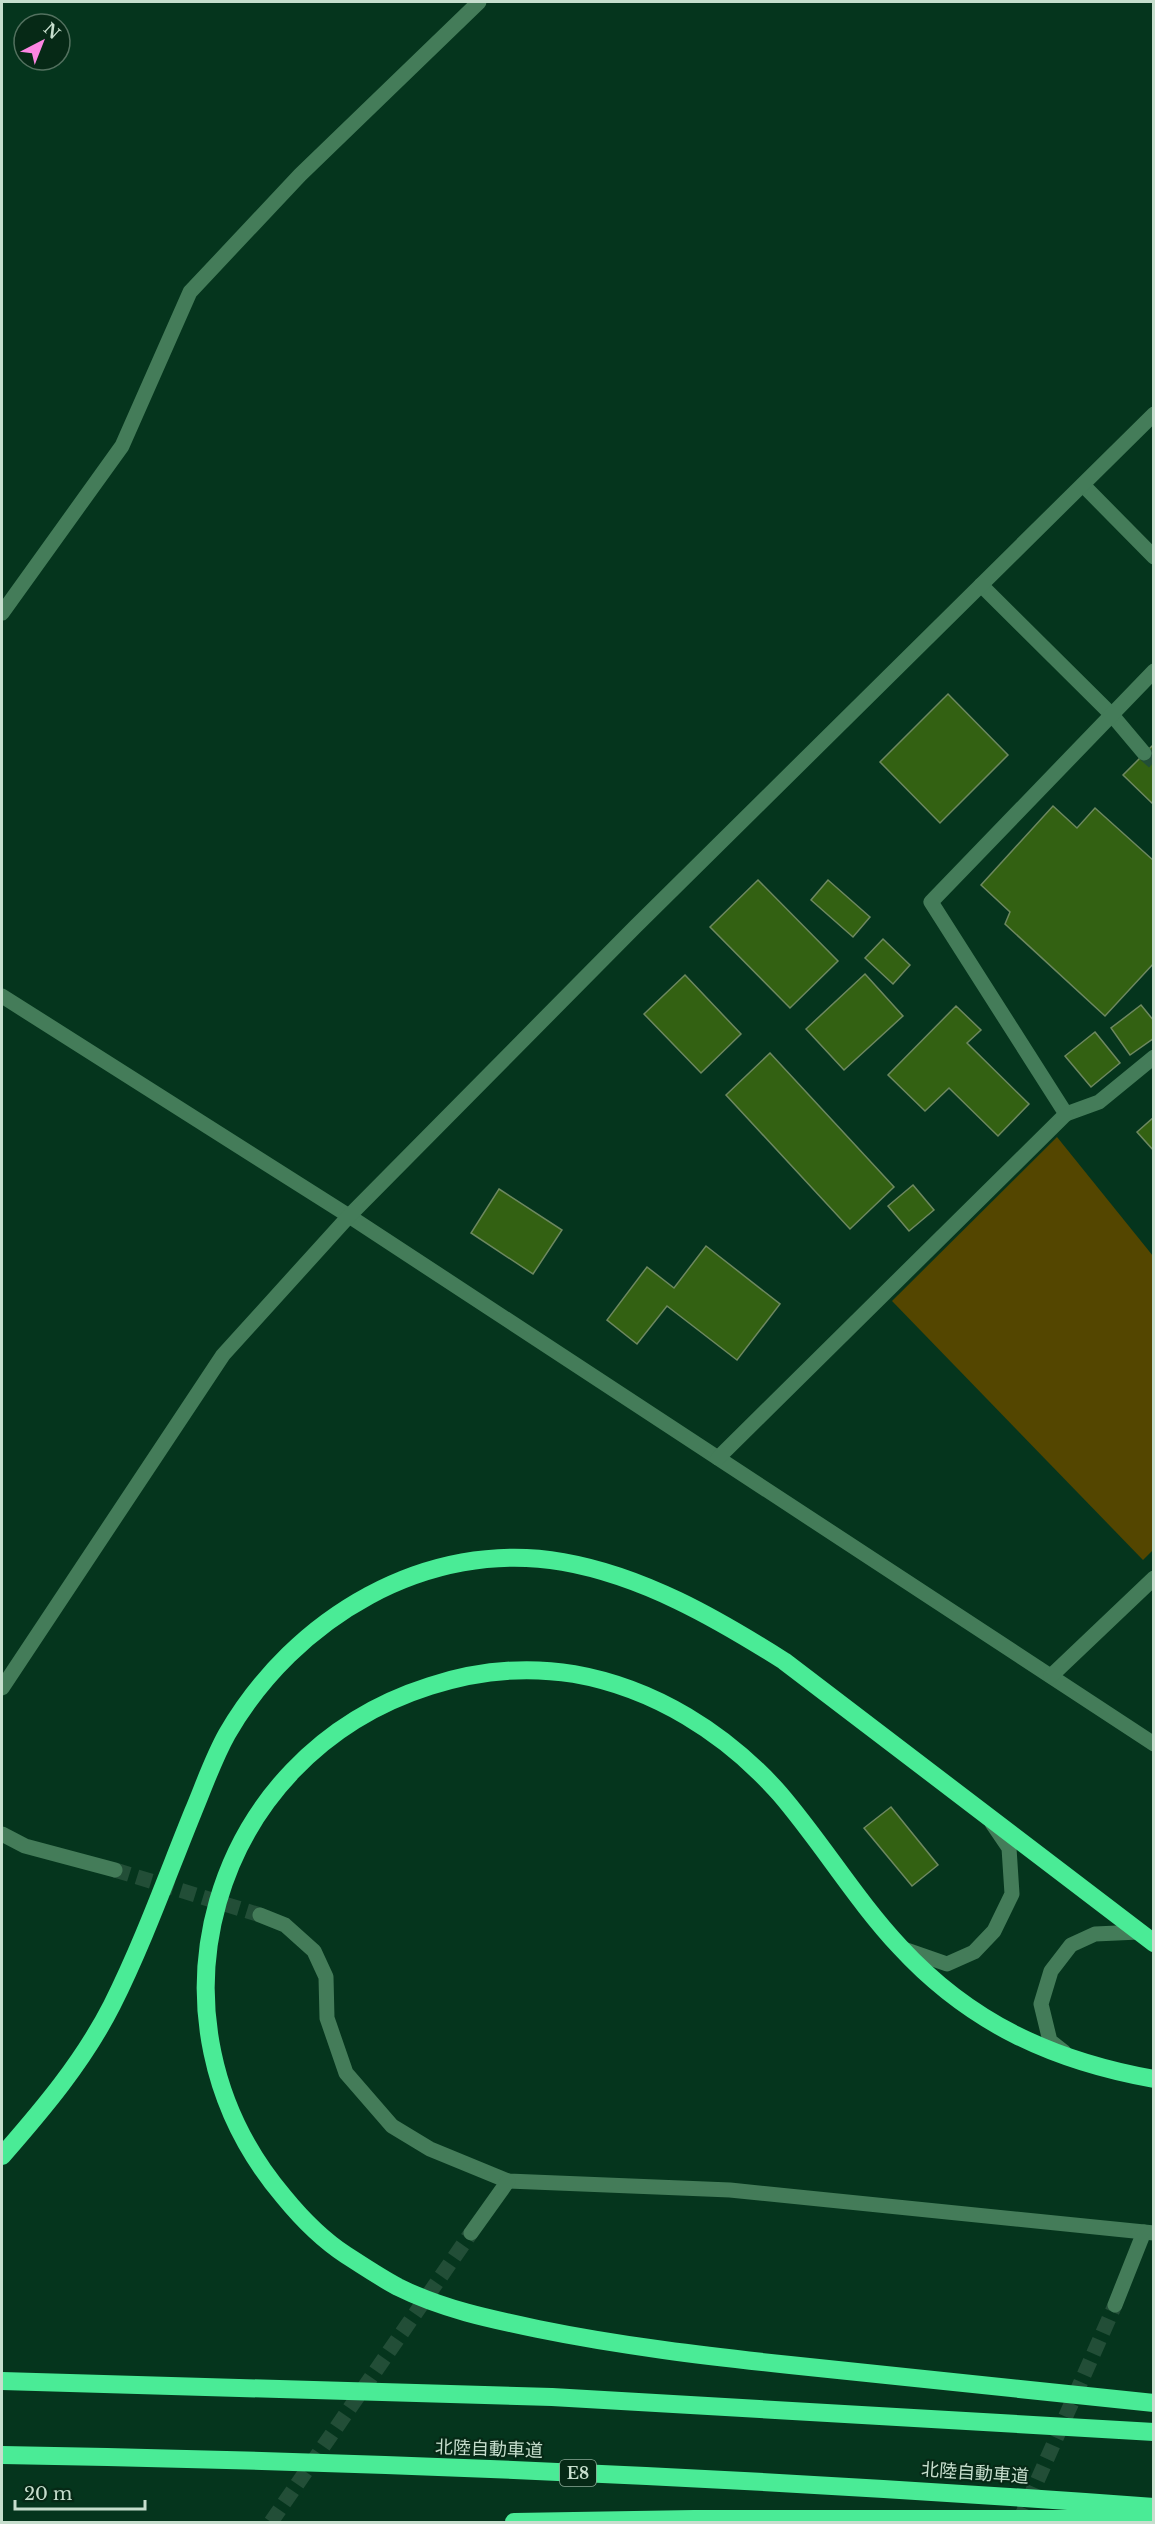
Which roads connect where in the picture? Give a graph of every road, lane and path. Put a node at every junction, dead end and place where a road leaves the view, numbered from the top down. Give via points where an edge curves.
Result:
1 (479, 2) edge
2 (1154, 414) edge
3 (1083, 485) junction
4 (1154, 557) edge
5 (981, 585) junction
6 (2, 613) edge
7 (1154, 671) edge
8 (1112, 715) junction
9 (1144, 753) tunnel mouth
10 (2, 996) edge
11 (1154, 1057) edge
12 (1065, 1114) junction
13 (349, 1216) junction
14 (718, 1458) junction
15 (1154, 1578) edge
16 (1051, 1676) junction
17 (2, 1688) edge
18 (1154, 1744) edge
19 (986, 1816) junction
20 (2, 1834) edge
21 (115, 1870) tunnel mouth
22 (260, 1915) tunnel mouth
23 (1146, 1937) edge
24 (900, 1947) junction
25 (1076, 2061) junction
26 (1154, 2079) edge
27 (2, 2156) edge
28 (508, 2181) junction
29 (471, 2233) tunnel mouth
30 (1149, 2233) edge
31 (1115, 2305) tunnel mouth
32 (2, 2381) edge
33 (1154, 2403) edge
34 (1154, 2432) edge
35 (2, 2455) edge
36 (1154, 2507) edge
37 (1154, 2518) edge
38 (514, 2523) edge

1 - 6 street via 300,175 190,292 122,446
2 - 3 street
3 - 4 street
3 - 5 street
5 - 8 street
5 - 13 street
7 - 8 street
8 - 9 street
8 - 12 street via 931,902
10 - 13 street
11 - 12 street via 1099,1102
12 - 14 street
13 - 14 street
13 - 17 street via 223,1355
14 - 16 street
15 - 16 street
16 - 18 street
19 - 23 highway
19 - 24 street via 1009,1848 1012,1894 994,1930 974,1952 946,1964
19 - 27 highway via 784,1661 728,1626 657,1591 561,1561 494,1557 396,1581 351,1604 305,1640 259,1686 218,1753 112,2005 87,2049 45,2108
20 - 21 street via 25,1846
22 - 28 street via 285,1925 314,1951 326,1977 327,2018 346,2073 392,2127 430,2149
23 - 25 street via 1095,1934 1071,1945 1051,1971 1041,2004 1050,2041
24 - 25 highway via 946,1990 1010,2035
24 - 33 highway via 779,1793 734,1749 684,1714 630,1688 572,1674 519,1669 461,1676 400,1695 352,1721 311,1752 267,1799 234,1855 211,1921 206,1971 208,2029 222,2090 237,2130 265,2175 301,2217 341,2252 399,2288 470,2315 578,2337 710,2356
25 - 26 highway via 1110,2072
28 - 29 street
28 - 30 street via 730,2190
30 - 31 street
32 - 34 highway via 552,2397
35 - 36 highway, 北陸自動車道 / E8 via 537,2471 933,2491
37 - 38 highway

